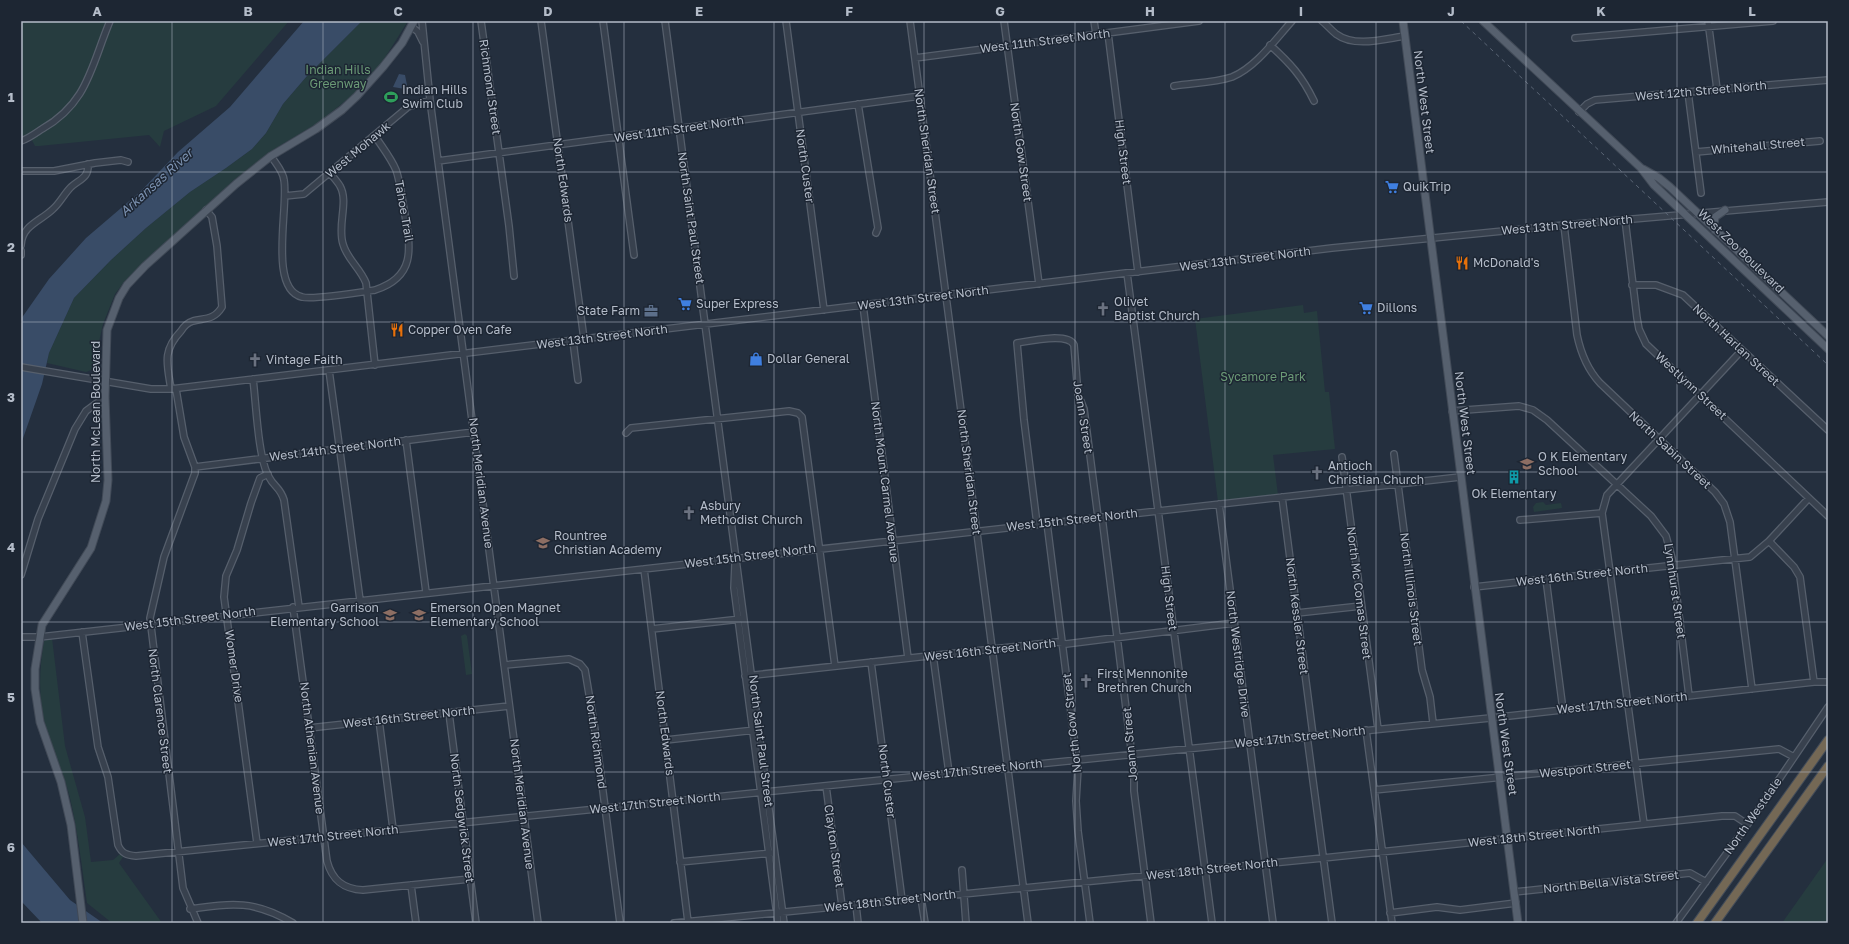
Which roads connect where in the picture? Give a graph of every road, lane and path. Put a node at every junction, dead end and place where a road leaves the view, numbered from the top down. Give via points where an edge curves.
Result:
1 (110, 21) edge
2 (424, 21) edge
3 (481, 21) edge
4 (541, 21) edge
5 (603, 21) edge
6 (665, 21) edge
7 (786, 21) edge
8 (910, 21) edge
9 (1004, 21) edge
10 (1094, 21) edge
11 (1199, 21) edge
12 (1292, 21) edge
13 (1322, 21) edge
14 (1403, 21) edge
15 (1483, 21) edge
16 (1773, 21) edge
17 (412, 23) edge
18 (1708, 24) edge
19 (1108, 33) junction
20 (1096, 34) junction
21 (1405, 36) junction
22 (1575, 38) dead end
23 (423, 42) junction
24 (1270, 45) junction
25 (1007, 46) junction
26 (915, 58) junction
27 (1828, 80) edge
28 (1174, 86) dead end
29 (1717, 89) junction
30 (1688, 92) junction
31 (920, 96) junction
32 (430, 100) junction
33 (1314, 101) dead end
34 (858, 104) junction
35 (798, 112) junction
36 (1579, 112) junction
37 (679, 129) junction
38 (375, 136) junction
39 (618, 137) junction
40 (22, 141) edge
41 (1820, 141) dead end
42 (558, 145) junction
43 (499, 152) junction
44 (1696, 152) junction
45 (271, 156) junction
46 (438, 161) junction
47 (128, 162) dead end
48 (88, 164) junction
49 (1641, 168) junction
50 (21, 171) edge
51 (330, 173) junction
52 (1701, 194) dead end
53 (285, 196) junction
54 (1828, 202) edge
55 (206, 210) junction
56 (1726, 210) junction
57 (1696, 213) junction
58 (1686, 214) junction
59 (1625, 219) junction
60 (1564, 225) junction
61 (1715, 230) junction
62 (876, 233) dead end
63 (1430, 237) junction
64 (21, 245) edge
65 (21, 251) edge
66 (21, 255) edge
67 (634, 255) dead end
68 (1138, 272) junction
69 (1127, 273) junction
70 (514, 276) dead end
71 (1039, 284) junction
72 (1632, 285) junction
73 (367, 291) junction
74 (946, 295) junction
75 (863, 305) junction
76 (824, 310) junction
77 (705, 325) junction
78 (1828, 336) edge
79 (584, 339) junction
80 (572, 341) junction
81 (1828, 349) edge
82 (1742, 350) junction
83 (464, 354) junction
84 (375, 365) junction
85 (21, 367) edge
86 (330, 370) junction
87 (253, 379) junction
88 (106, 380) junction
89 (578, 380) dead end
90 (174, 389) junction
91 (1700, 395) junction
92 (105, 397) junction
93 (1452, 411) junction
94 (718, 418) junction
95 (1828, 430) edge
96 (474, 432) junction
97 (626, 433) dead end
98 (1658, 438) junction
99 (406, 440) junction
100 (340, 448) junction
101 (1394, 454) dead end
102 (1342, 457) dead end
103 (262, 458) junction
104 (195, 467) junction
105 (268, 474) junction
106 (1460, 477) junction
107 (1398, 484) junction
108 (1616, 485) junction
109 (1346, 490) junction
110 (1282, 497) junction
111 (1809, 498) junction
112 (1218, 504) junction
113 (1158, 511) junction
114 (1602, 513) junction
115 (1828, 516) edge
116 (1100, 517) junction
117 (1520, 520) dead end
118 (1047, 523) junction
119 (1037, 524) junction
120 (977, 531) junction
121 (893, 540) junction
122 (1769, 541) junction
123 (819, 548) junction
124 (736, 558) junction
125 (1734, 559) junction
126 (1672, 566) junction
127 (644, 569) junction
128 (1610, 572) junction
129 (21, 575) edge
130 (1546, 579) junction
131 (494, 584) junction
132 (1474, 587) junction
133 (426, 592) junction
134 (360, 600) junction
135 (1361, 606) junction
136 (293, 607) junction
137 (299, 607) junction
138 (1297, 613) junction
139 (226, 615) junction
140 (745, 619) junction
141 (738, 620) junction
142 (1234, 623) junction
143 (150, 624) junction
144 (652, 629) junction
145 (1174, 631) junction
146 (82, 632) junction
147 (21, 637) edge
148 (40, 637) junction
149 (1118, 637) junction
150 (1063, 643) junction
151 (992, 649) junction
152 (932, 655) junction
153 (908, 658) junction
154 (871, 662) junction
155 (504, 665) junction
156 (835, 666) junction
157 (752, 675) junction
158 (745, 676) junction
159 (1814, 682) junction
160 (1828, 682) edge
161 (1752, 688) junction
162 (1689, 696) junction
163 (1627, 703) junction
164 (509, 706) junction
165 (1828, 707) edge
166 (1563, 710) junction
167 (449, 713) junction
168 (1491, 718) junction
169 (379, 720) junction
170 (1434, 723) junction
171 (309, 728) junction
172 (1378, 729) junction
173 (759, 730) junction
174 (1366, 730) junction
175 (752, 731) junction
176 (1313, 735) junction
177 (1307, 736) junction
178 (666, 740) junction
179 (1828, 740) edge
180 (1249, 742) junction
181 (1189, 748) junction
182 (1132, 754) junction
183 (1794, 757) junction
184 (1077, 760) junction
185 (1636, 764) junction
186 (1828, 766) edge
187 (1007, 767) junction
188 (949, 773) junction
189 (1499, 778) junction
190 (886, 779) junction
191 (826, 786) junction
192 (1374, 790) junction
193 (760, 792) junction
194 (767, 792) junction
195 (673, 801) junction
196 (605, 808) junction
197 (524, 816) junction
198 (463, 822) junction
199 (1644, 824) junction
200 (1747, 824) junction
201 (393, 829) junction
202 (323, 836) junction
203 (1508, 838) junction
204 (257, 843) junction
205 (178, 851) junction
206 (775, 852) junction
207 (1382, 852) junction
208 (768, 853) junction
209 (1323, 858) junction
210 (680, 862) junction
211 (1265, 864) junction
212 (962, 870) dead end
213 (1205, 870) junction
214 (1145, 875) junction
215 (470, 879) junction
216 (1084, 881) junction
217 (1706, 882) junction
218 (411, 885) junction
219 (1023, 888) junction
220 (1514, 892) junction
221 (963, 894) junction
222 (921, 898) junction
223 (902, 900) junction
224 (1516, 902) junction
225 (856, 905) junction
226 (842, 906) junction
227 (190, 909) junction
228 (780, 912) junction
229 (1390, 913) junction
230 (720, 921) edge
231 (688, 922) junction
232 (83, 923) edge
233 (198, 923) edge
234 (293, 923) edge
235 (416, 923) edge
236 (476, 923) edge
237 (538, 923) edge
238 (620, 923) edge
239 (674, 923) edge
240 (778, 923) edge
241 (784, 923) edge
242 (858, 923) edge
243 (925, 923) edge
244 (966, 923) edge
245 (1028, 923) edge
246 (1090, 923) edge
247 (1151, 923) edge
248 (1212, 923) edge
249 (1273, 923) edge
250 (1332, 923) edge
251 (1392, 923) edge
252 (1518, 923) edge
253 (1676, 923) edge
254 (1697, 923) edge
255 (1715, 923) edge

1 - 40 street via 81,94 66,113
2 - 23 street, North Meridian Avenue
3 - 43 street, Richmond Street
4 - 42 street, North Edwards
5 - 39 street
6 - 37 street, North Saint Paul Street
7 - 35 street, North Custer
8 - 26 street, North Sheridan Street
9 - 25 street, North Gow Street
10 - 20 street
11 - 19 street, West 11th Street North
12 - 24 street
13 - 21 street via 1336,34 1349,40 1368,41
14 - 21 main road, North West Street
15 - 36 main road, West Zoo Boulevard
16 - 18 street
17 - 23 street, North Meridian Avenue
17 - 45 main road, North McLean Boulevard via 383,68 357,96 316,129
18 - 22 street
18 - 29 street
19 - 20 street, West 11th Street North
19 - 68 street, High Street
20 - 25 street, West 11th Street North
21 - 63 main road, North West Street
23 - 32 street, North Meridian Avenue
24 - 28 street via 1251,65 1230,77
24 - 33 street via 1296,70
25 - 26 street, West 11th Street North
25 - 71 street, North Gow Street
26 - 31 street, North Sheridan Street
27 - 29 street, West 12th Street North
29 - 30 street, West 12th Street North
30 - 36 street, West 12th Street North via 1595,100 1586,104
30 - 44 street
31 - 34 street, West 11th Street North
31 - 74 street, North Sheridan Street
32 - 38 street, West Mohawk via 408,107
32 - 46 street, North Meridian Avenue
34 - 35 street, West 11th Street North
34 - 62 street via 878,228
35 - 37 street, West 11th Street North
35 - 76 street, North Custer
36 - 49 main road, West Zoo Boulevard
37 - 39 street, West 11th Street North
37 - 77 street, North Saint Paul Street
38 - 51 street, West Mohawk
38 - 73 street, Tahoe Trail via 396,170 410,249 401,275 386,286
39 - 42 street, West 11th Street North
39 - 67 street
41 - 44 street, Whitehall Street
42 - 43 street, West 11th Street North
42 - 79 street, North Edwards
43 - 46 street, West 11th Street North
43 - 70 street, Richmond Street
44 - 52 street
45 - 53 street, Tahoe Trail via 283,174
45 - 55 main road, North McLean Boulevard
46 - 83 street, North Meridian Avenue
47 - 48 street via 121,160
48 - 50 street via 54,171
48 - 64 street via 84,178 72,186 53,210 26,230
49 - 57 main road, West Zoo Boulevard via 1659,178
49 - 58 main road, West Zoo Boulevard via 1654,185
51 - 53 street, West Mohawk via 304,194
51 - 73 street via 340,186 343,198 340,230 343,246 349,259 363,276
53 - 73 street, Tahoe Trail via 282,244 284,277 292,292 304,298
54 - 56 street, West 13th Street North
55 - 88 main road, North McLean Boulevard via 145,266 118,298 107,330
55 - 90 street via 212,217 217,246 222,308 213,318 187,324 167,351 166,361
56 - 57 street, West 13th Street North
56 - 61 main road via 1715,218
57 - 58 street, West 13th Street North
57 - 61 main road, West Zoo Boulevard
58 - 59 street, West 13th Street North
58 - 81 main road, West Zoo Boulevard
59 - 60 street, West 13th Street North
59 - 72 street, Westlynn Street
60 - 63 street, West 13th Street North
60 - 98 street, North Sabin Street via 1577,335 1584,360 1600,383
61 - 78 main road, West Zoo Boulevard
63 - 68 street, West 13th Street North
63 - 93 main road, North West Street
65 - 66 street
68 - 69 street, West 13th Street North
69 - 71 street, West 13th Street North
69 - 113 street, High Street
71 - 74 street, West 13th Street North
72 - 82 street, North Harlan Street via 1656,285 1683,296
72 - 91 street, Westlynn Street via 1643,338 1652,350
73 - 84 street
74 - 75 street, West 13th Street North
74 - 120 street, North Sheridan Street
75 - 76 street, West 13th Street North
75 - 121 street, North Mount Carmel Avenue
76 - 77 street, West 13th Street North
77 - 79 street, West 13th Street North
77 - 94 street, North Saint Paul Street
79 - 80 street, West 13th Street North
80 - 83 street, West 13th Street North
80 - 89 street
82 - 91 street
82 - 95 street, North Harlan Street
83 - 84 street, West 13th Street North
83 - 96 street, North Meridian Avenue
84 - 86 street, West 13th Street North
85 - 88 street, West 13th Street North
86 - 87 street, West 13th Street North
86 - 100 street
87 - 90 street, West 13th Street North
87 - 103 street
88 - 90 street, West 13th Street North via 151,389
88 - 92 main road, North McLean Boulevard
90 - 104 street via 184,437
91 - 98 street
91 - 111 street, Westlynn Street
92 - 129 street via 86,411 75,429 38,519
92 - 148 main road, North McLean Boulevard via 108,480 106,501 91,548 42,625
93 - 106 main road, North West Street
93 - 108 street, Lynnhurst Street via 1519,406 1533,410
94 - 97 street via 631,428
94 - 123 street via 794,411 802,417
94 - 124 street, North Saint Paul Street
96 - 99 street, West 14th Street North
96 - 131 street, North Meridian Avenue
98 - 108 street
98 - 125 street, North Sabin Street via 1724,504 1730,522
99 - 100 street, West 14th Street North
99 - 133 street
100 - 103 street, West 14th Street North
100 - 134 street
101 - 107 street, North Illinois Street
102 - 109 street, North Mc Comas Street
103 - 104 street, West 14th Street North
103 - 105 street
104 - 143 street, North Clarence Street via 164,558
105 - 137 street via 284,500
105 - 139 street, Womer Drive via 260,478 226,576
106 - 107 street, West 15th Street North
106 - 132 main road, North West Street
107 - 109 street, West 15th Street North
107 - 170 street, North Illinois Street via 1422,670
108 - 114 street via 1607,495
108 - 126 street, Lynnhurst Street via 1651,516 1666,536
109 - 110 street, West 15th Street North
109 - 135 street, North Mc Comas Street
110 - 112 street, West 15th Street North
110 - 138 street, North Kessler Street
111 - 115 street, Westlynn Street
111 - 122 street, West 16th Street North
112 - 113 street, West 15th Street North
112 - 142 street, North Westridge Drive
113 - 116 street, West 15th Street North
113 - 145 street, High Street
114 - 117 street
114 - 128 street
116 - 118 street, West 15th Street North
116 - 119 street, Joann Street via 1084,409 1078,394 1075,348 1072,340 1059,338 1017,343
116 - 149 street, Joann Street
118 - 119 street, West 15th Street North
118 - 150 street, North Gow Street
119 - 120 street, West 15th Street North
120 - 121 street, West 15th Street North
120 - 151 street, North Sheridan Street
121 - 123 street, West 15th Street North
121 - 153 street, North Mount Carmel Avenue
122 - 125 street, West 16th Street North via 1755,554
122 - 159 street via 1800,577
123 - 124 street, West 15th Street North
123 - 156 street
124 - 127 street, West 15th Street North
124 - 140 street, North Saint Paul Street
124 - 141 street, North Saint Paul Street via 734,588
125 - 126 street, West 16th Street North
125 - 161 street, North Sabin Street
126 - 128 street, West 16th Street North
126 - 162 street, Lynnhurst Street
127 - 131 street, West 15th Street North
127 - 144 street, North Edwards
128 - 130 street, West 16th Street North
128 - 163 street
130 - 132 street, West 16th Street North
130 - 166 street
131 - 133 street, West 15th Street North
131 - 155 street, North Meridian Avenue
132 - 168 main road, North West Street
133 - 134 street, West 15th Street North
134 - 137 street, West 15th Street North
135 - 138 street
135 - 172 street, North Mc Comas Street
136 - 137 street, West 15th Street North
136 - 139 street, West 15th Street North
136 - 171 street, North Athenian Avenue
138 - 176 street, North Kessler Street
139 - 143 street, West 15th Street North
139 - 204 street, Womer Drive
140 - 141 street
140 - 157 street, North Saint Paul Street
141 - 144 street
141 - 158 street, North Saint Paul Street
142 - 145 street, West 16th Street North
142 - 180 street, North Westridge Drive
143 - 146 street, West 15th Street North
143 - 205 street, North Clarence Street
144 - 178 street, North Edwards
145 - 149 street, West 16th Street North
145 - 181 street, High Street
146 - 148 street, West 15th Street North
146 - 205 street, West 17th Street North via 98,747 108,777 118,845 126,855
147 - 148 street, West 15th Street North
148 - 232 main road, North McLean Boulevard via 35,669 36,706 71,825
149 - 150 street, West 16th Street North
149 - 182 street, Joann Street
150 - 151 street, West 16th Street North
150 - 184 street, North Gow Street
151 - 152 street, West 16th Street North
151 - 187 street, North Sheridan Street
152 - 153 street, West 16th Street North
152 - 188 street
153 - 154 street, West 16th Street North
154 - 156 street, West 16th Street North
154 - 190 street, North Custer
155 - 164 street, North Meridian Avenue
155 - 196 street, North Richmond via 569,659 580,664 585,670
156 - 157 street, West 16th Street North
157 - 158 street, West 16th Street North
157 - 173 street, North Saint Paul Street
158 - 175 street, North Saint Paul Street
159 - 160 street, West 17th Street North
159 - 161 street, West 17th Street North
161 - 162 street, West 17th Street North
162 - 163 street, West 17th Street North
163 - 166 street, West 17th Street North
163 - 185 street
164 - 167 street, West 16th Street North
164 - 197 street, North Meridian Avenue
165 - 183 street, North Westdale
166 - 168 street, West 17th Street North
167 - 169 street, West 16th Street North
167 - 198 street, North Sedgwick Street
168 - 170 street, West 17th Street North
168 - 189 main road, North West Street
169 - 171 street, West 16th Street North
169 - 201 street
170 - 172 street, West 17th Street North
171 - 202 street, North Athenian Avenue
172 - 174 street, West 17th Street North
173 - 175 street
173 - 194 street, North Saint Paul Street
174 - 176 street, West 17th Street North
174 - 192 street
175 - 178 street
175 - 193 street, North Saint Paul Street
176 - 177 street, West 17th Street North
177 - 180 street, West 17th Street North
177 - 209 street
178 - 195 street, North Edwards
179 - 254 highway
180 - 181 street, West 17th Street North
180 - 211 street, North Westridge Drive
181 - 182 street, West 17th Street North
181 - 213 street, High Street
182 - 184 street, West 17th Street North
182 - 214 street, Joann Street
183 - 185 street, Westport Street via 1779,749
183 - 200 street, North Westdale
184 - 187 street, West 17th Street North
184 - 216 street, North Gow Street via 1076,801
185 - 189 street, Westport Street
185 - 199 street
186 - 255 highway
187 - 188 street, West 17th Street North
187 - 219 street, North Sheridan Street
188 - 190 street, West 17th Street North
189 - 192 street, Westport Street
189 - 203 main road, North West Street
190 - 191 street, West 17th Street North
190 - 223 street, North Custer
191 - 194 street, West 17th Street North
191 - 226 street, Clayton Street
192 - 207 street
193 - 194 street, West 17th Street North
193 - 195 street, West 17th Street North
193 - 208 street, North Saint Paul Street
194 - 206 street, North Saint Paul Street
195 - 196 street, West 17th Street North
195 - 210 street, North Edwards
196 - 197 street, West 17th Street North
196 - 238 street, North Richmond
197 - 198 street, West 17th Street North
197 - 237 street, North Meridian Avenue
198 - 201 street, West 17th Street North
198 - 215 street, North Sedgwick Street
199 - 200 street, West 18th Street North via 1728,815 1735,816
199 - 203 street, West 18th Street North
200 - 217 street, North Westdale
201 - 202 street, West 17th Street North
202 - 204 street, West 17th Street North
202 - 218 street, North Athenian Avenue via 329,871 339,883 353,889
203 - 207 street, West 18th Street North
203 - 220 main road, North West Street
204 - 205 street, West 17th Street North
205 - 227 street, North Clarence Street via 183,888
206 - 208 street
206 - 228 street, North Saint Paul Street
207 - 209 street, West 18th Street North
207 - 229 street
208 - 210 street
208 - 228 street, North Saint Paul Street
209 - 211 street, West 18th Street North
209 - 250 street
210 - 231 street, North Edwards
211 - 213 street, West 18th Street North
211 - 249 street, North Westridge Drive
212 - 221 street
213 - 214 street, West 18th Street North
213 - 248 street, High Street
214 - 216 street, West 18th Street North
214 - 247 street, Joann Street
215 - 218 street
215 - 236 street, North Sedgwick Street
216 - 219 street, West 18th Street North
216 - 246 street, North Gow Street
217 - 220 street, North Bella Vista Street via 1690,873
217 - 253 street, North Westdale
218 - 235 street
219 - 221 street, West 18th Street North
219 - 245 street, North Sheridan Street
220 - 224 main road, North West Street
221 - 222 street, West 18th Street North
221 - 244 street
222 - 223 street, West 18th Street North
222 - 243 street
223 - 225 street, West 18th Street North
224 - 229 street via 1460,910 1437,907
224 - 252 main road, North West Street
225 - 226 street, West 18th Street North
225 - 242 street
226 - 228 street, West 18th Street North
227 - 233 street, North Clarence Street
227 - 234 street via 246,904 268,910
228 - 230 street, West 18th Street North
228 - 240 street, North Saint Paul Street
228 - 241 street, North Saint Paul Street
229 - 251 street
230 - 231 street, West 18th Street North
231 - 239 street, West 18th Street North

